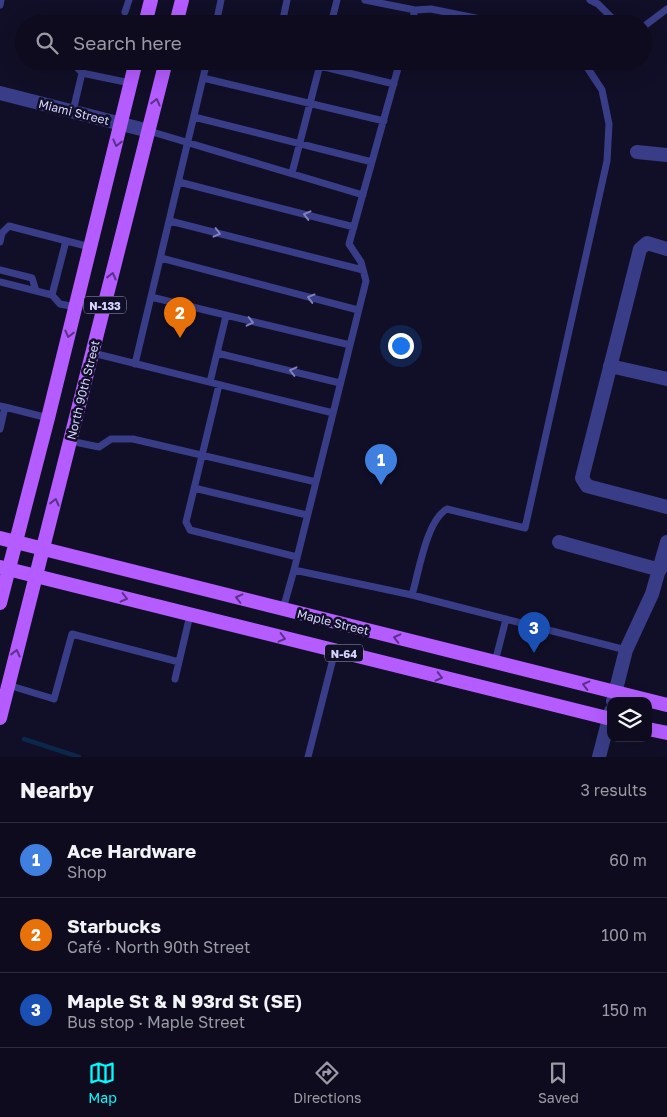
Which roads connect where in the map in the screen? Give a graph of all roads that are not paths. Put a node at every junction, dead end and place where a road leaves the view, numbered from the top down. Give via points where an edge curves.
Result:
1 (1, 0) edge
2 (129, 0) edge
3 (152, 0) edge
4 (182, 0) edge
5 (221, 0) edge
6 (288, 0) edge
7 (337, 0) edge
8 (365, 0) edge
9 (590, 0) edge
10 (0, 5) edge
11 (415, 10) junction
12 (667, 10) edge
13 (126, 12) dead end
14 (148, 15) edge
15 (178, 15) edge
16 (218, 15) edge
17 (284, 15) edge
18 (333, 15) edge
19 (414, 15) edge
20 (461, 15) edge
21 (609, 15) edge
22 (652, 21) edge
23 (79, 70) edge
24 (134, 70) edge
25 (164, 70) edge
26 (205, 70) edge
27 (318, 70) edge
28 (342, 70) edge
29 (398, 70) edge
30 (589, 70) edge
31 (82, 73) junction
32 (204, 78) junction
33 (130, 83) junction
34 (394, 84) junction
35 (0, 93) edge
36 (310, 102) junction
37 (73, 111) junction
38 (194, 117) junction
39 (384, 121) junction
40 (122, 124) junction
41 (148, 131) junction
42 (300, 142) junction
43 (189, 143) junction
44 (637, 152) dead end
45 (667, 155) edge
46 (372, 162) junction
47 (292, 173) junction
48 (179, 182) junction
49 (363, 194) junction
50 (170, 221) junction
51 (354, 227) junction
52 (66, 241) junction
53 (0, 242) edge
54 (90, 247) junction
55 (667, 249) edge
56 (160, 258) junction
57 (0, 270) edge
58 (363, 270) junction
59 (0, 282) edge
60 (36, 291) junction
61 (52, 295) junction
62 (151, 297) junction
63 (76, 307) junction
64 (358, 310) junction
65 (226, 316) junction
66 (350, 346) junction
67 (217, 352) junction
68 (93, 353) junction
69 (135, 364) junction
70 (610, 366) junction
71 (667, 379) edge
72 (210, 382) junction
73 (340, 383) junction
74 (219, 385) junction
75 (3, 406) edge
76 (333, 413) junction
77 (48, 418) junction
78 (0, 429) edge
79 (70, 441) junction
80 (202, 455) junction
81 (316, 482) junction
82 (194, 488) junction
83 (667, 507) edge
84 (308, 515) junction
85 (0, 538) edge
86 (16, 542) junction
87 (558, 542) dead end
88 (43, 549) junction
89 (666, 551) edge
90 (297, 557) junction
91 (4, 569) edge
92 (294, 570) junction
93 (660, 570) junction
94 (36, 577) junction
95 (412, 595) junction
96 (0, 603) edge
97 (283, 609) junction
98 (190, 615) junction
99 (506, 619) junction
100 (626, 650) junction
101 (335, 651) junction
102 (179, 662) junction
103 (495, 662) junction
104 (175, 679) dead end
105 (8, 685) junction
106 (614, 697) edge
107 (652, 703) edge
108 (667, 705) edge
109 (607, 715) edge
110 (0, 718) edge
111 (607, 727) edge
112 (652, 730) edge
113 (667, 733) edge
114 (308, 757) edge
115 (599, 757) edge

1 - 10 lane
2 - 13 lane
3 - 14 main road
4 - 15 main road
5 - 16 lane
6 - 17 lane
7 - 18 lane
8 - 11 lane
9 - 21 lane
11 - 19 lane
11 - 20 lane via 432,9
12 - 22 lane
23 - 31 lane
24 - 33 main road, N-133
41 -> 25 main road, North 90th Street / N-133
26 - 32 lane
27 - 36 lane
28 - 34 lane
29 - 34 lane
30 - 95 lane via 602,90 610,124 607,161 525,528 447,509 438,514
31 - 33 lane
31 - 37 lane
32 - 36 lane
32 - 38 lane
33 - 40 main road, N-133
34 - 39 lane
35 - 37 street, Miami Street
36 - 39 lane
36 - 42 lane
37 - 40 street, Miami Street
38 - 42 lane
38 - 43 lane
39 - 46 lane
40 - 41 street, Miami Street
40 -> 54 main road, N-133
41 - 43 lane
68 -> 41 main road, North 90th Street / N-133
42 - 46 lane
42 - 47 lane
43 - 47 lane
43 - 48 lane
44 - 45 street
46 - 49 lane
47 - 49 lane
48 - 50 lane
51 -> 48 lane
49 - 51 lane
50 - 56 lane
50 -> 58 lane
51 - 58 lane via 349,244
52 - 53 lane via 9,226 2,233
52 - 54 lane
52 - 61 lane
54 - 63 main road, N-133
55 - 70 street via 648,244 640,249
56 - 62 lane
64 -> 56 lane
57 - 60 lane via 32,278
58 - 64 lane via 366,281
59 - 60 lane
60 - 61 lane
61 - 63 lane via 60,304
62 - 65 lane
62 - 69 lane
63 -> 77 main road, N-133
64 - 66 lane
65 -> 66 lane
65 - 67 lane
66 - 73 lane
67 - 72 lane
73 -> 67 lane
68 - 69 lane
68 - 79 main road, North 90th Street / N-133
69 - 72 lane
70 - 71 street
70 - 83 street via 582,478 587,486
72 - 74 lane
73 - 76 lane
74 - 76 lane
74 - 80 lane
75 - 77 lane
75 - 78 lane
76 - 81 lane
77 - 86 main road, N-133
79 - 80 lane via 99,447 110,439 133,439
88 -> 79 main road, North 90th Street / N-133
80 - 81 lane
80 - 82 lane
81 - 84 lane
82 - 84 lane
82 - 90 lane via 186,522 190,530
84 - 90 lane
85 - 86 main road, Maple Street / N-64
86 - 88 main road, Maple Street / N-64
86 - 91 main road, N-133
87 - 93 street
88 - 94 main road, North 90th Street / N-133
97 -> 88 main road, Maple Street / N-64
89 - 93 street
90 - 92 lane
91 - 94 main road, N-64
91 - 96 main road, N-133
92 - 95 lane
92 - 97 lane
93 - 100 street
94 -> 98 main road, N-64
105 -> 94 main road, North 90th Street / N-133
95 - 99 lane
103 -> 97 main road, Maple Street / N-64
98 -> 101 main road, N-64
98 - 102 lane
99 - 100 lane
99 - 103 lane
100 - 106 street
101 -> 109 main road, N-64
101 - 114 lane
102 - 104 lane
102 - 105 lane via 72,634 54,699
106 -> 103 main road, Maple Street / N-64
105 - 110 main road, North 90th Street / N-133
107 - 108 main road, Maple Street / N-64
111 - 115 street
112 - 113 main road

